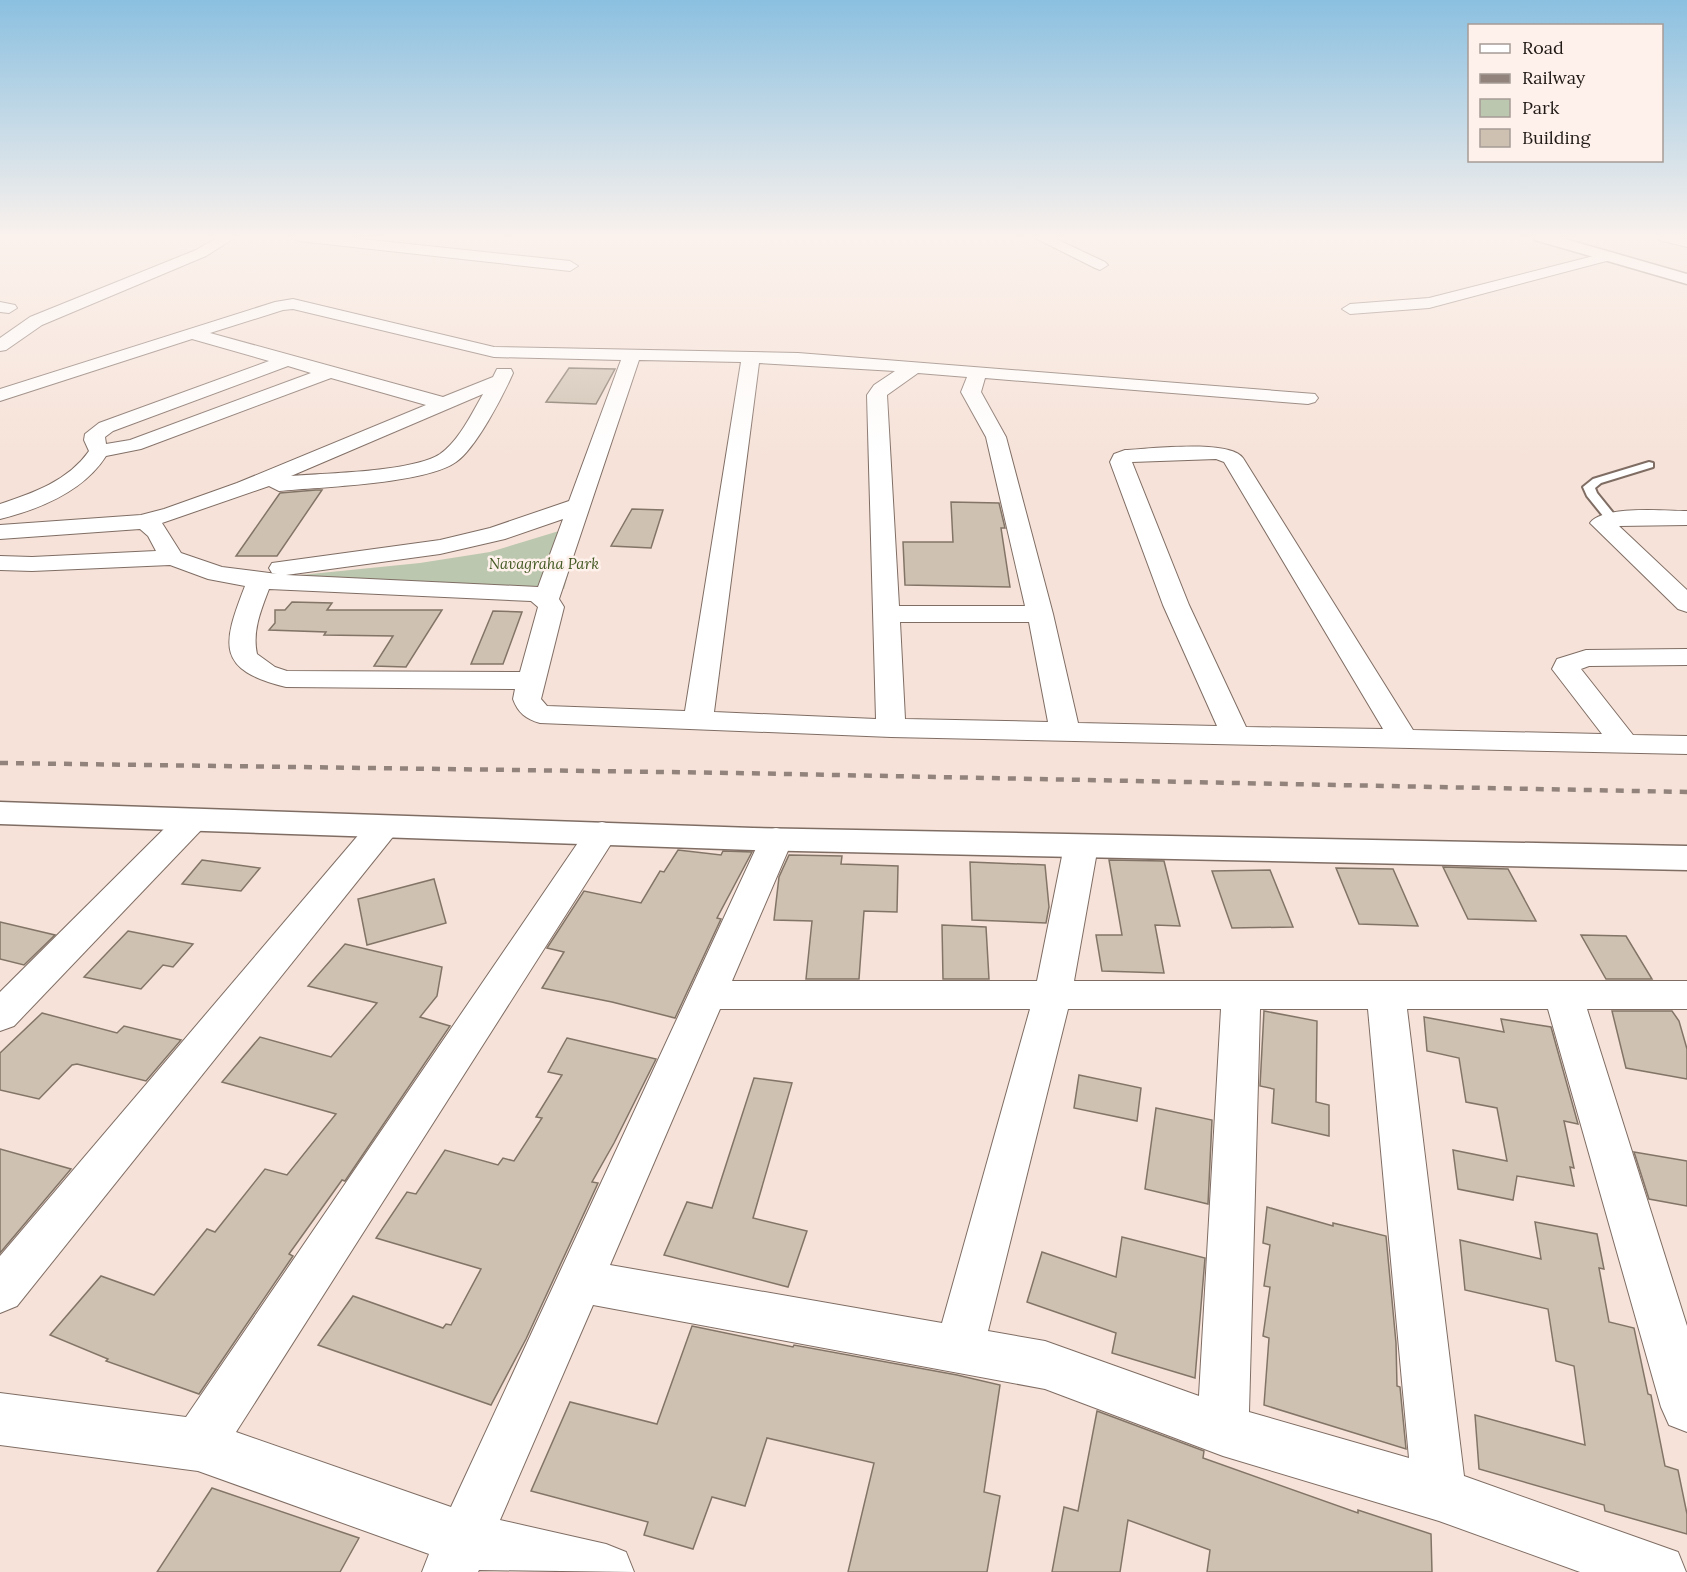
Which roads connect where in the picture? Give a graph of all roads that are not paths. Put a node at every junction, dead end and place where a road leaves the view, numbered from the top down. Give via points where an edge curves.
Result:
1 (62, 310) edge
2 (265, 310) edge
3 (324, 310) edge
4 (193, 334) junction
5 (0, 346) edge
6 (513, 352) junction
7 (632, 354) junction
8 (751, 356) junction
9 (288, 360) junction
10 (914, 367) junction
11 (330, 372) junction
12 (978, 372) junction
13 (501, 380) junction
14 (0, 395) edge
15 (1308, 398) dead end
16 (442, 403) junction
17 (99, 451) junction
18 (1649, 465) dead end
19 (245, 488) junction
20 (580, 505) junction
21 (0, 512) edge
22 (1687, 518) edge
23 (1612, 519) junction
24 (141, 522) junction
25 (0, 532) edge
26 (172, 558) junction
27 (0, 562) edge
28 (217, 574) junction
29 (259, 581) junction
30 (1676, 583) edge
31 (546, 599) junction
32 (1687, 604) edge
33 (887, 614) junction
34 (1040, 614) junction
35 (1687, 657) edge
36 (531, 681) junction
37 (698, 720) junction
38 (891, 728) junction
39 (1065, 731) junction
40 (1235, 734) junction
41 (1402, 737) junction
42 (1624, 743) junction
43 (1687, 745) edge
44 (5, 817) edge
45 (193, 819) junction
46 (384, 826) junction
47 (602, 833) junction
48 (776, 839) junction
49 (1081, 846) junction
50 (1687, 858) edge
51 (706, 995) junction
52 (1053, 995) junction
53 (1241, 995) junction
54 (1386, 995) junction
55 (1563, 995) junction
56 (1687, 995) edge
57 (0, 1016) edge
58 (580, 1281) junction
59 (0, 1291) edge
60 (959, 1349) junction
61 (1687, 1407) edge
62 (0, 1419) edge
63 (1223, 1430) junction
64 (198, 1444) junction
65 (1439, 1494) junction
66 (457, 1556) edge
67 (606, 1572) edge
68 (1658, 1572) edge

1 - 5 street via 36,321
2 - 4 street
3 - 6 street via 478,350
4 - 9 street
4 - 14 street
6 - 7 street
6 - 13 street
7 - 8 street
7 - 20 street
8 - 10 street
8 - 37 street
9 - 11 street
9 - 17 street via 106,427 95,434
10 - 12 street
10 - 33 street via 878,395
11 - 16 street
11 - 17 street via 134,445
12 - 15 street
12 - 34 street via 971,392 996,437
13 - 16 street
13 - 19 street via 455,452 441,462 403,471
16 - 19 street
17 - 21 street via 86,470 59,488
18 - 23 lane via 1589,487
19 - 24 street
20 - 28 street via 497,534 440,547
20 - 31 street
22 - 23 street
23 - 30 street via 1602,523
24 - 25 street
24 - 26 street via 157,528
26 - 27 street
26 - 28 street
28 - 29 street
29 - 31 street via 524,592
29 - 36 street via 240,641 253,668 266,675 286,679
30 - 32 street
31 - 36 street via 551,607
33 - 34 street
33 - 38 street
34 - 39 street
35 - 42 street via 1586,658 1567,665 1566,669
36 - 37 street via 527,699 540,714
37 - 38 street
38 - 39 street
39 - 40 street
40 - 41 street
40 - 41 street via 1176,604 1121,462 1125,456 1218,453 1232,458
41 - 42 street
42 - 43 street
44 - 45 street
45 - 46 street
45 - 57 street
46 - 47 street
46 - 59 street
47 - 48 street
47 - 64 street
48 - 49 street
48 - 51 street
49 - 50 street
49 - 52 street
51 - 52 street
51 - 58 street
52 - 53 street
52 - 60 street
53 - 54 street
53 - 63 street
54 - 55 street
54 - 65 street
55 - 56 street
55 - 61 street
58 - 60 street
58 - 66 street
60 - 63 street via 1045,1365
62 - 64 street
63 - 65 street
64 - 66 street
65 - 68 street
66 - 67 street

